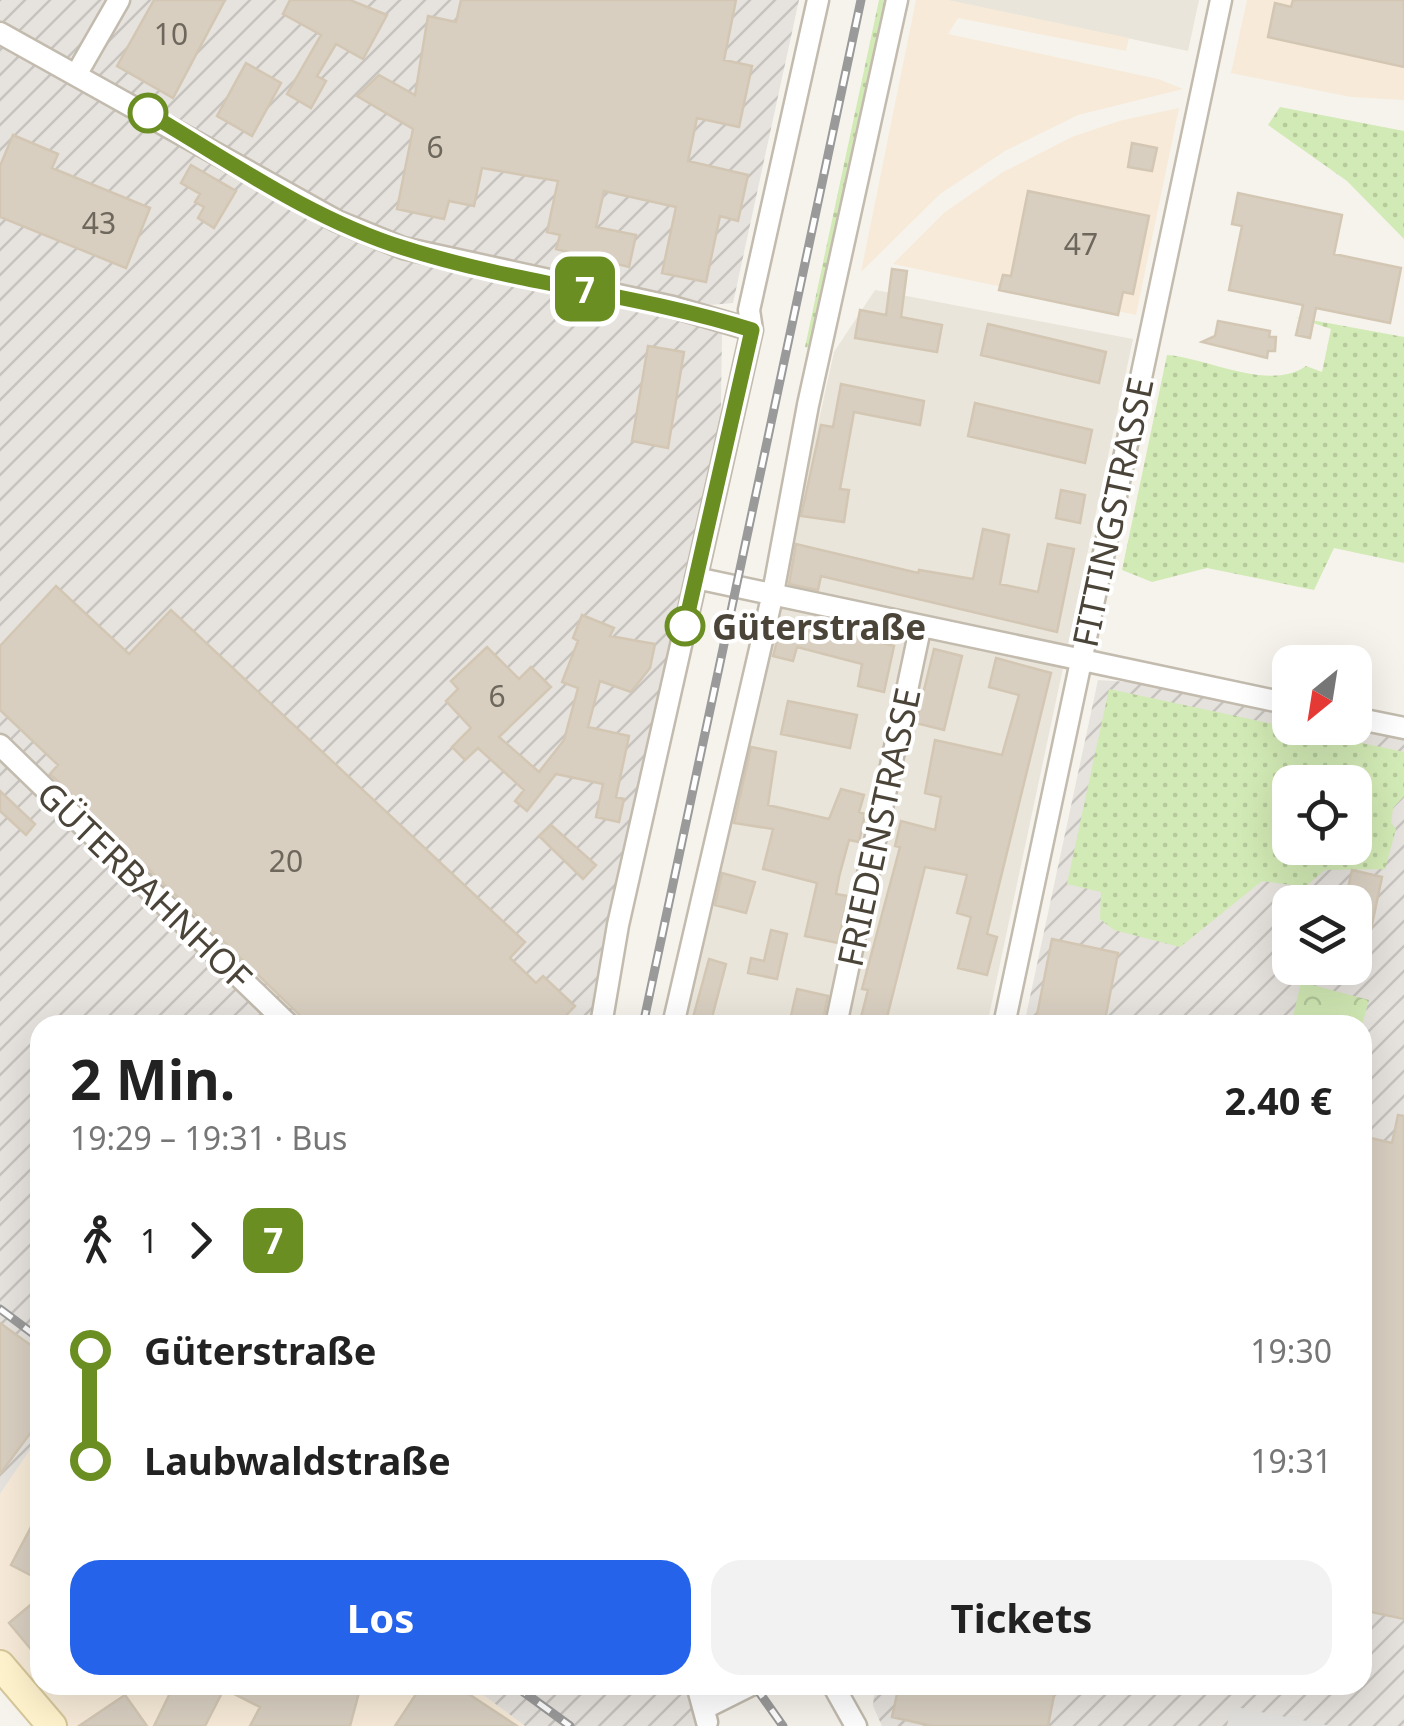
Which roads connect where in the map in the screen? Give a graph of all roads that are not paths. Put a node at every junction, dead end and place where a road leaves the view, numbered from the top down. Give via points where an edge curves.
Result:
1 (120, 0) edge
2 (818, 0) edge
3 (897, 0) edge
4 (1221, 0) edge
5 (0, 34) edge
6 (76, 75) junction
7 (752, 330) junction
8 (696, 578) junction
9 (773, 593) junction
10 (920, 629) junction
11 (1081, 660) junction
12 (1272, 700) edge
13 (1372, 721) edge
14 (1404, 728) edge
15 (0, 746) edge
16 (279, 1015) edge
17 (603, 1015) edge
18 (675, 1015) edge
19 (838, 1015) edge
20 (1006, 1015) edge
21 (0, 1664) edge
22 (701, 1695) edge
23 (736, 1695) edge
24 (839, 1695) edge
25 (852, 1719) edge
26 (52, 1726) edge

1 - 6 street
2 - 7 street via 749,310
3 - 9 street
4 - 11 street, FITTINGSTRASSE
5 - 6 street
6 - 7 street via 337,221 403,248 672,306
7 - 8 street
8 - 9 street
8 - 17 street
9 - 10 street
9 - 18 street
10 - 11 street
10 - 19 street, FRIEDENSTRASSE
11 - 12 street
11 - 20 street, FITTINGSTRASSE
13 - 14 street
15 - 16 street, GÜTERBAHNHOF
21 - 26 street
22 - 23 street via 706,1715
24 - 25 street

